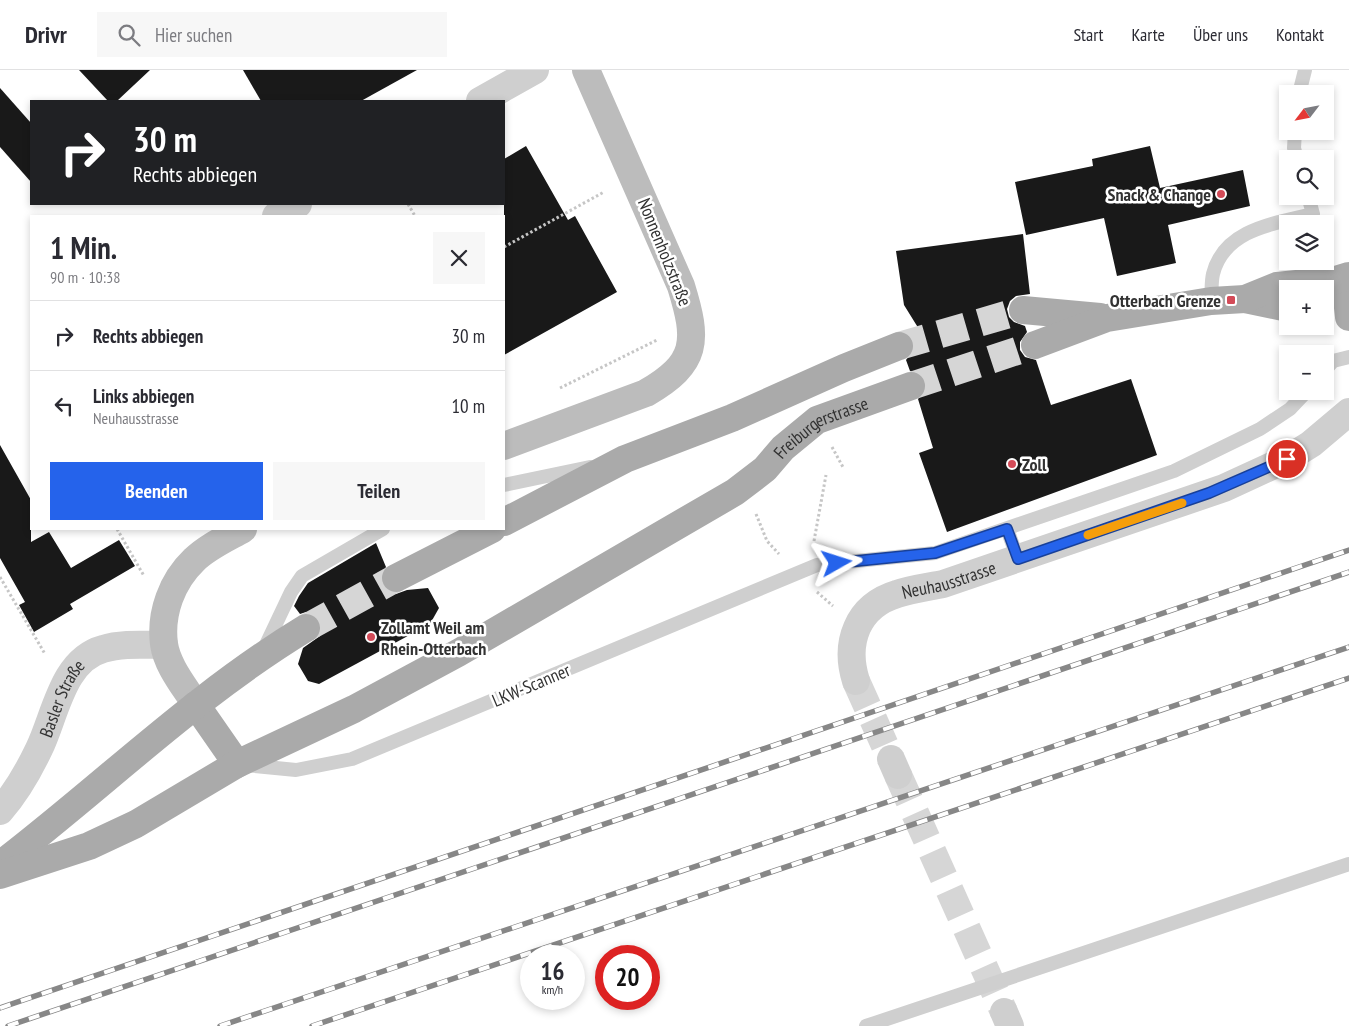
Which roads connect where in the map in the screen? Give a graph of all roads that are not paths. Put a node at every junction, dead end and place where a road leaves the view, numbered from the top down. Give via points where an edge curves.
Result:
1 (535, 70) edge
2 (586, 70) edge
3 (1306, 70) edge
4 (1302, 85) edge
5 (482, 100) edge
6 (296, 205) edge
7 (1311, 205) edge
8 (278, 215) edge
9 (1349, 276) edge
10 (1349, 286) edge
11 (1245, 299) junction
12 (1211, 301) junction
13 (1279, 306) edge
14 (1023, 310) tunnel mouth
15 (1334, 314) edge
16 (1349, 317) edge
17 (1106, 318) junction
18 (1349, 322) edge
19 (1035, 345) tunnel mouth
20 (899, 346) tunnel mouth
21 (1349, 357) edge
22 (1334, 360) edge
23 (911, 386) tunnel mouth
24 (799, 388) junction
25 (1298, 400) edge
26 (1348, 410) edge
27 (817, 420) junction
28 (505, 446) edge
29 (625, 459) junction
30 (505, 485) edge
31 (505, 521) edge
32 (1007, 529) junction
33 (241, 530) edge
34 (381, 530) edge
35 (490, 530) edge
36 (1018, 559) junction
37 (396, 578) tunnel mouth
38 (306, 628) tunnel mouth
39 (164, 645) junction
40 (261, 655) junction
41 (856, 681) tunnel mouth
42 (196, 705) junction
43 (237, 764) junction
44 (0, 811) edge
45 (1349, 864) edge
46 (0, 865) edge
47 (0, 875) edge
48 (866, 1026) edge

1 - 5 street
2 - 28 street, Nonnenholzstraße via 681,286 692,324 692,341 681,367 646,393
3 - 4 lane
6 - 8 street
7 - 12 lane via 1314,214 1241,236 1226,249 1213,275
9 - 11 main road via 1277,286
10 - 16 main road
11 - 12 main road
11 - 13 main road
12 - 17 main road
14 - 17 main road
15 - 18 main road
17 - 19 main road
20 - 24 main road
21 - 22 lane
23 - 27 main road, Freiburgerstrasse
24 - 27 main road
24 - 29 main road
25 - 32 lane, LKW-Scanner via 1260,429 1174,471
26 - 36 street, Neuhausstrasse via 1311,444 1254,475 1180,504
27 - 43 main road, Freiburgerstrasse via 743,486 458,653 354,709
29 - 30 lane
29 - 31 main road
32 - 36 lane
32 - 43 lane, LKW-Scanner via 935,553 818,565 352,760 296,770
33 - 39 street via 194,559 171,592 165,613
34 - 40 lane via 302,576
35 - 37 main road
36 - 41 street, Neuhausstrasse via 943,584 896,594 871,608 862,616 852,640 851,656
38 - 40 main road
39 - 42 street via 172,666
39 - 44 street, Basler Straße via 101,649 77,665 63,687 39,749
40 - 42 main road
42 - 43 main road
42 - 46 main road
43 - 47 main road, Freiburgerstrasse via 128,828 89,846
45 - 48 lane

